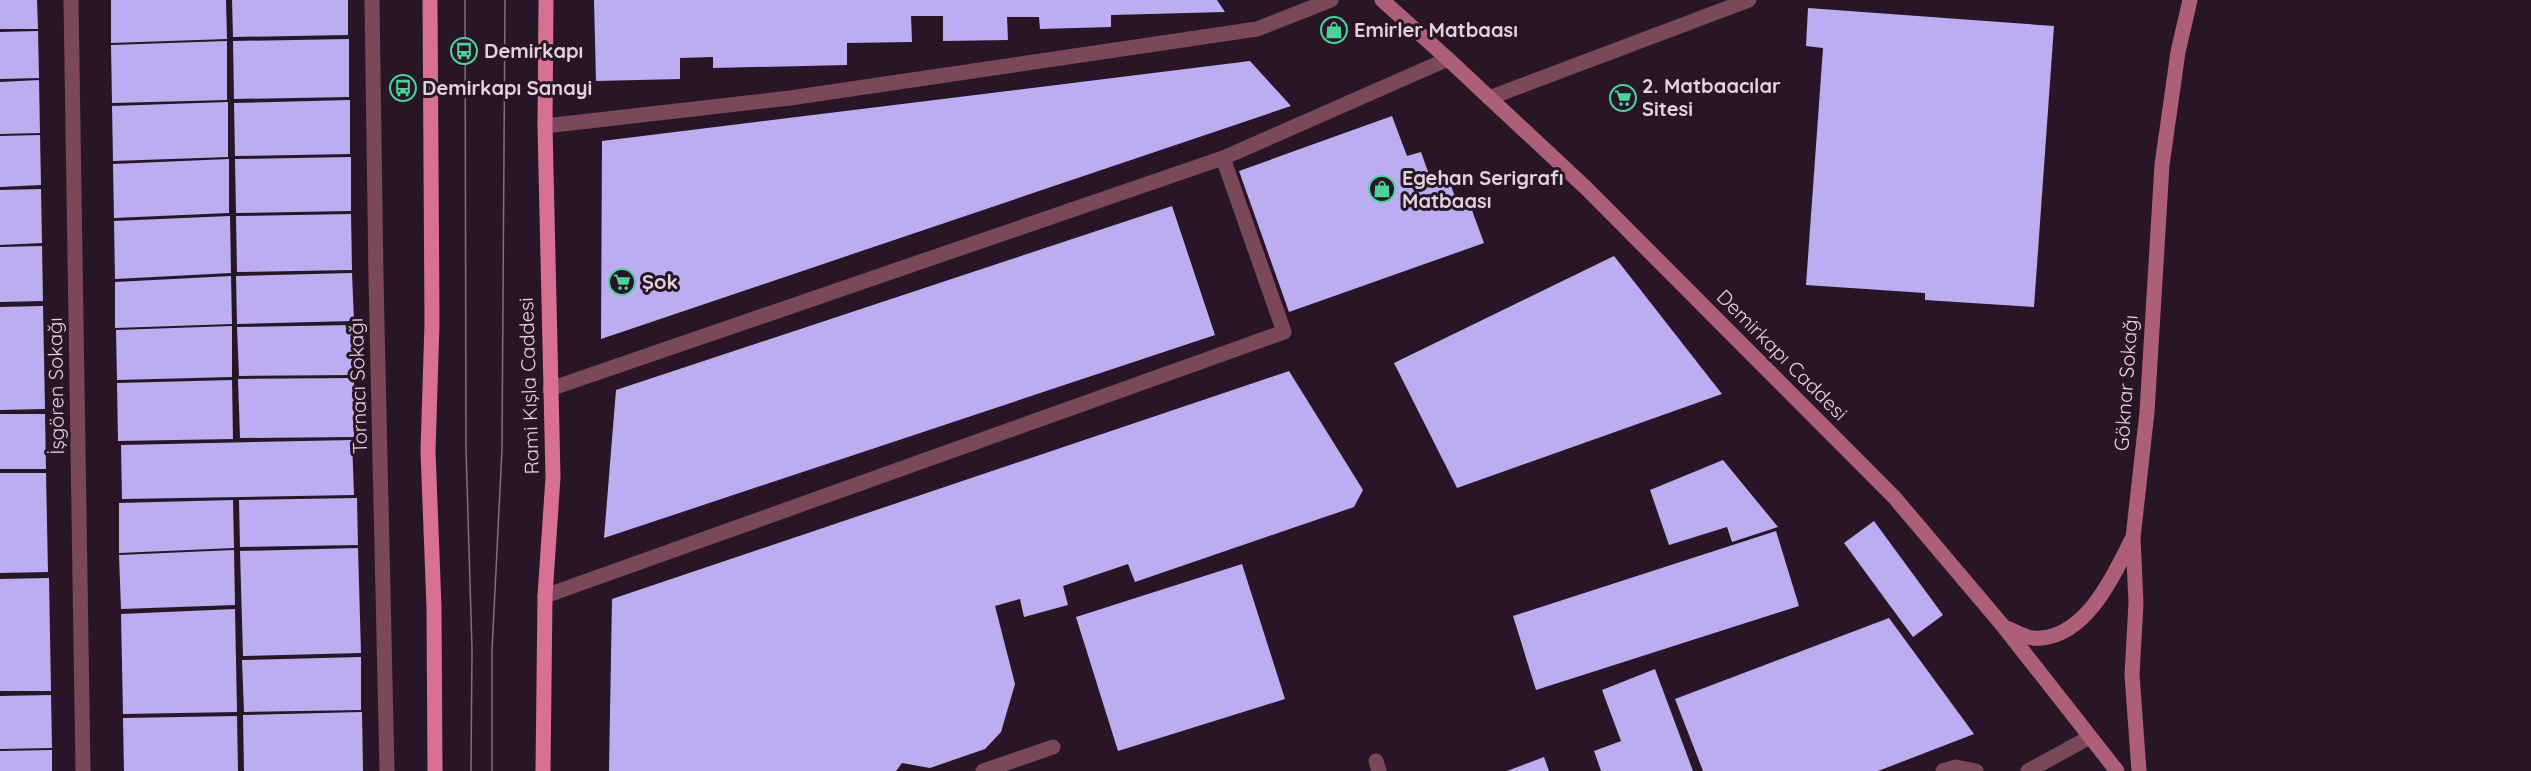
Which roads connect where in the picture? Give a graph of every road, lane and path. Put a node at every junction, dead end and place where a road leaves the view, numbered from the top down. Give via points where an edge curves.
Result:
1 (71, 0) edge
2 (372, 0) edge
3 (430, 0) edge
4 (546, 0) edge
5 (1331, 0) edge
6 (1382, 0) edge
7 (1749, 0) edge
8 (2190, 0) edge
9 (1449, 59) junction
10 (1489, 98) junction
11 (545, 126) junction
12 (1223, 158) junction
13 (550, 389) junction
14 (2133, 538) junction
15 (545, 596) junction
16 (2004, 627) junction
17 (2090, 737) junction
18 (1053, 747) dead end
19 (83, 771) edge
20 (387, 771) edge
21 (435, 771) edge
22 (543, 771) edge
23 (983, 771) edge
24 (1943, 771) edge
25 (1976, 771) edge
26 (2028, 771) edge
27 (2117, 771) edge
28 (2139, 771) edge

1 - 19 street, İşgören Sokağı
2 - 20 street, Tornacı Sokağı
3 - 21 main road via 432,323 428,451
4 - 11 main road, Rami Kışla Caddesi
5 - 11 street via 1257,29 790,98
6 - 9 street, Demirkapı Caddesi
7 - 10 street
8 - 14 street, Göknar Sokağı via 2178,52 2162,165 2147,412
9 - 10 street, Demirkapı Caddesi
9 - 12 street
10 - 16 street, Demirkapı Caddesi via 1586,189 1894,497
11 - 13 main road, Rami Kışla Caddesi
12 - 13 street
12 - 15 street via 1284,332
13 - 15 main road, Rami Kışla Caddesi via 553,477
14 - 16 street via 2103,596 2069,628 2042,638 2025,637
14 - 28 street, Göknar Sokağı via 2136,603 2132,675
15 - 22 main road, Rami Kışla Caddesi
16 - 17 street, Demirkapı Caddesi
17 - 26 street
17 - 27 street, Demirkapı Caddesi
18 - 23 street
24 - 25 street via 1956,767

